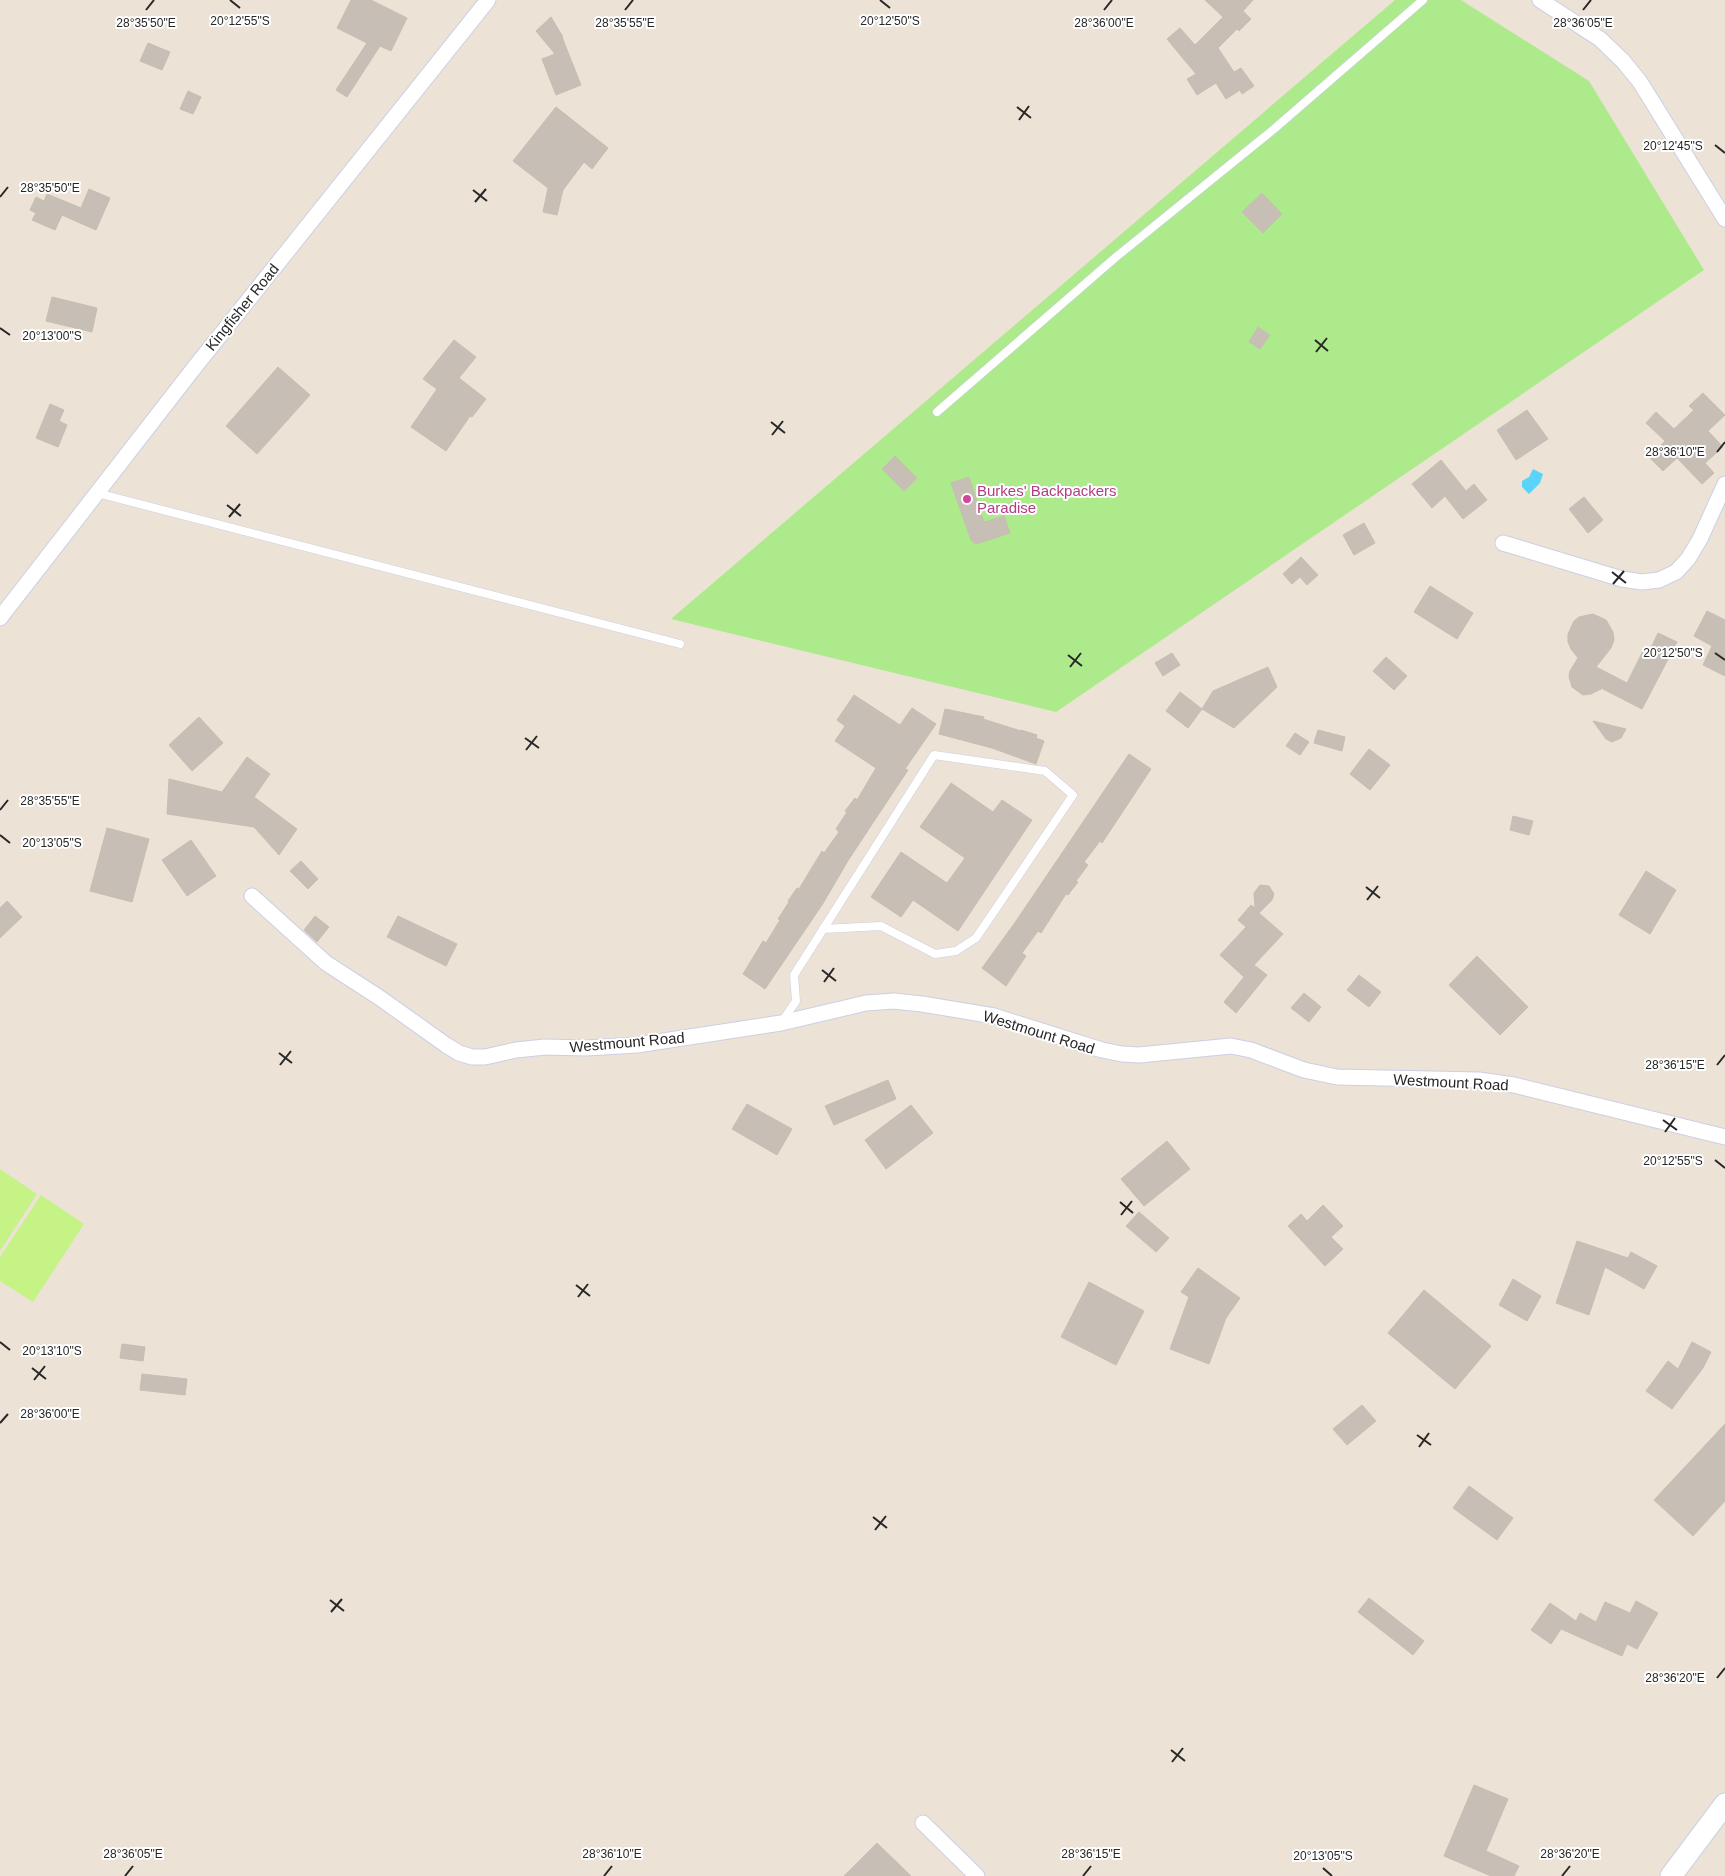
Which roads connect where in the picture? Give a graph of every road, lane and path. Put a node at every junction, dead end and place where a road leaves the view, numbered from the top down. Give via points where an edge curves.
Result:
1 (488, 0) edge
2 (1423, 0) edge
3 (1540, 0) edge
4 (1725, 219) edge
5 (937, 412) dead end
6 (1725, 484) edge
7 (96, 493) junction
8 (1504, 543) dead end
9 (0, 618) edge
10 (680, 644) dead end
11 (252, 896) dead end
12 (823, 929) junction
13 (781, 1023) junction
14 (1725, 1137) edge
15 (1725, 1804) edge
16 (923, 1823) dead end
17 (977, 1876) edge
18 (1671, 1876) edge

1 - 7 street, Kingfisher Road
2 - 5 lane
3 - 4 street via 1600,40 1640,82
6 - 8 street via 1688,559 1676,572 1659,580 1622,579
7 - 9 street, Kingfisher Road
7 - 10 lane
11 - 13 street, Westmount Road via 326,963 446,1045 472,1057 545,1047 637,1045
12 - 12 lane via 934,755 1045,771 1073,795 976,938 956,951 935,954 881,926
12 - 13 lane via 794,975 796,1001
13 - 14 street, Westmount Road via 866,1003 922,1004 994,1016 1122,1054 1231,1046 1304,1070 1337,1077 1479,1080 1514,1085
15 - 18 main road
16 - 17 street

